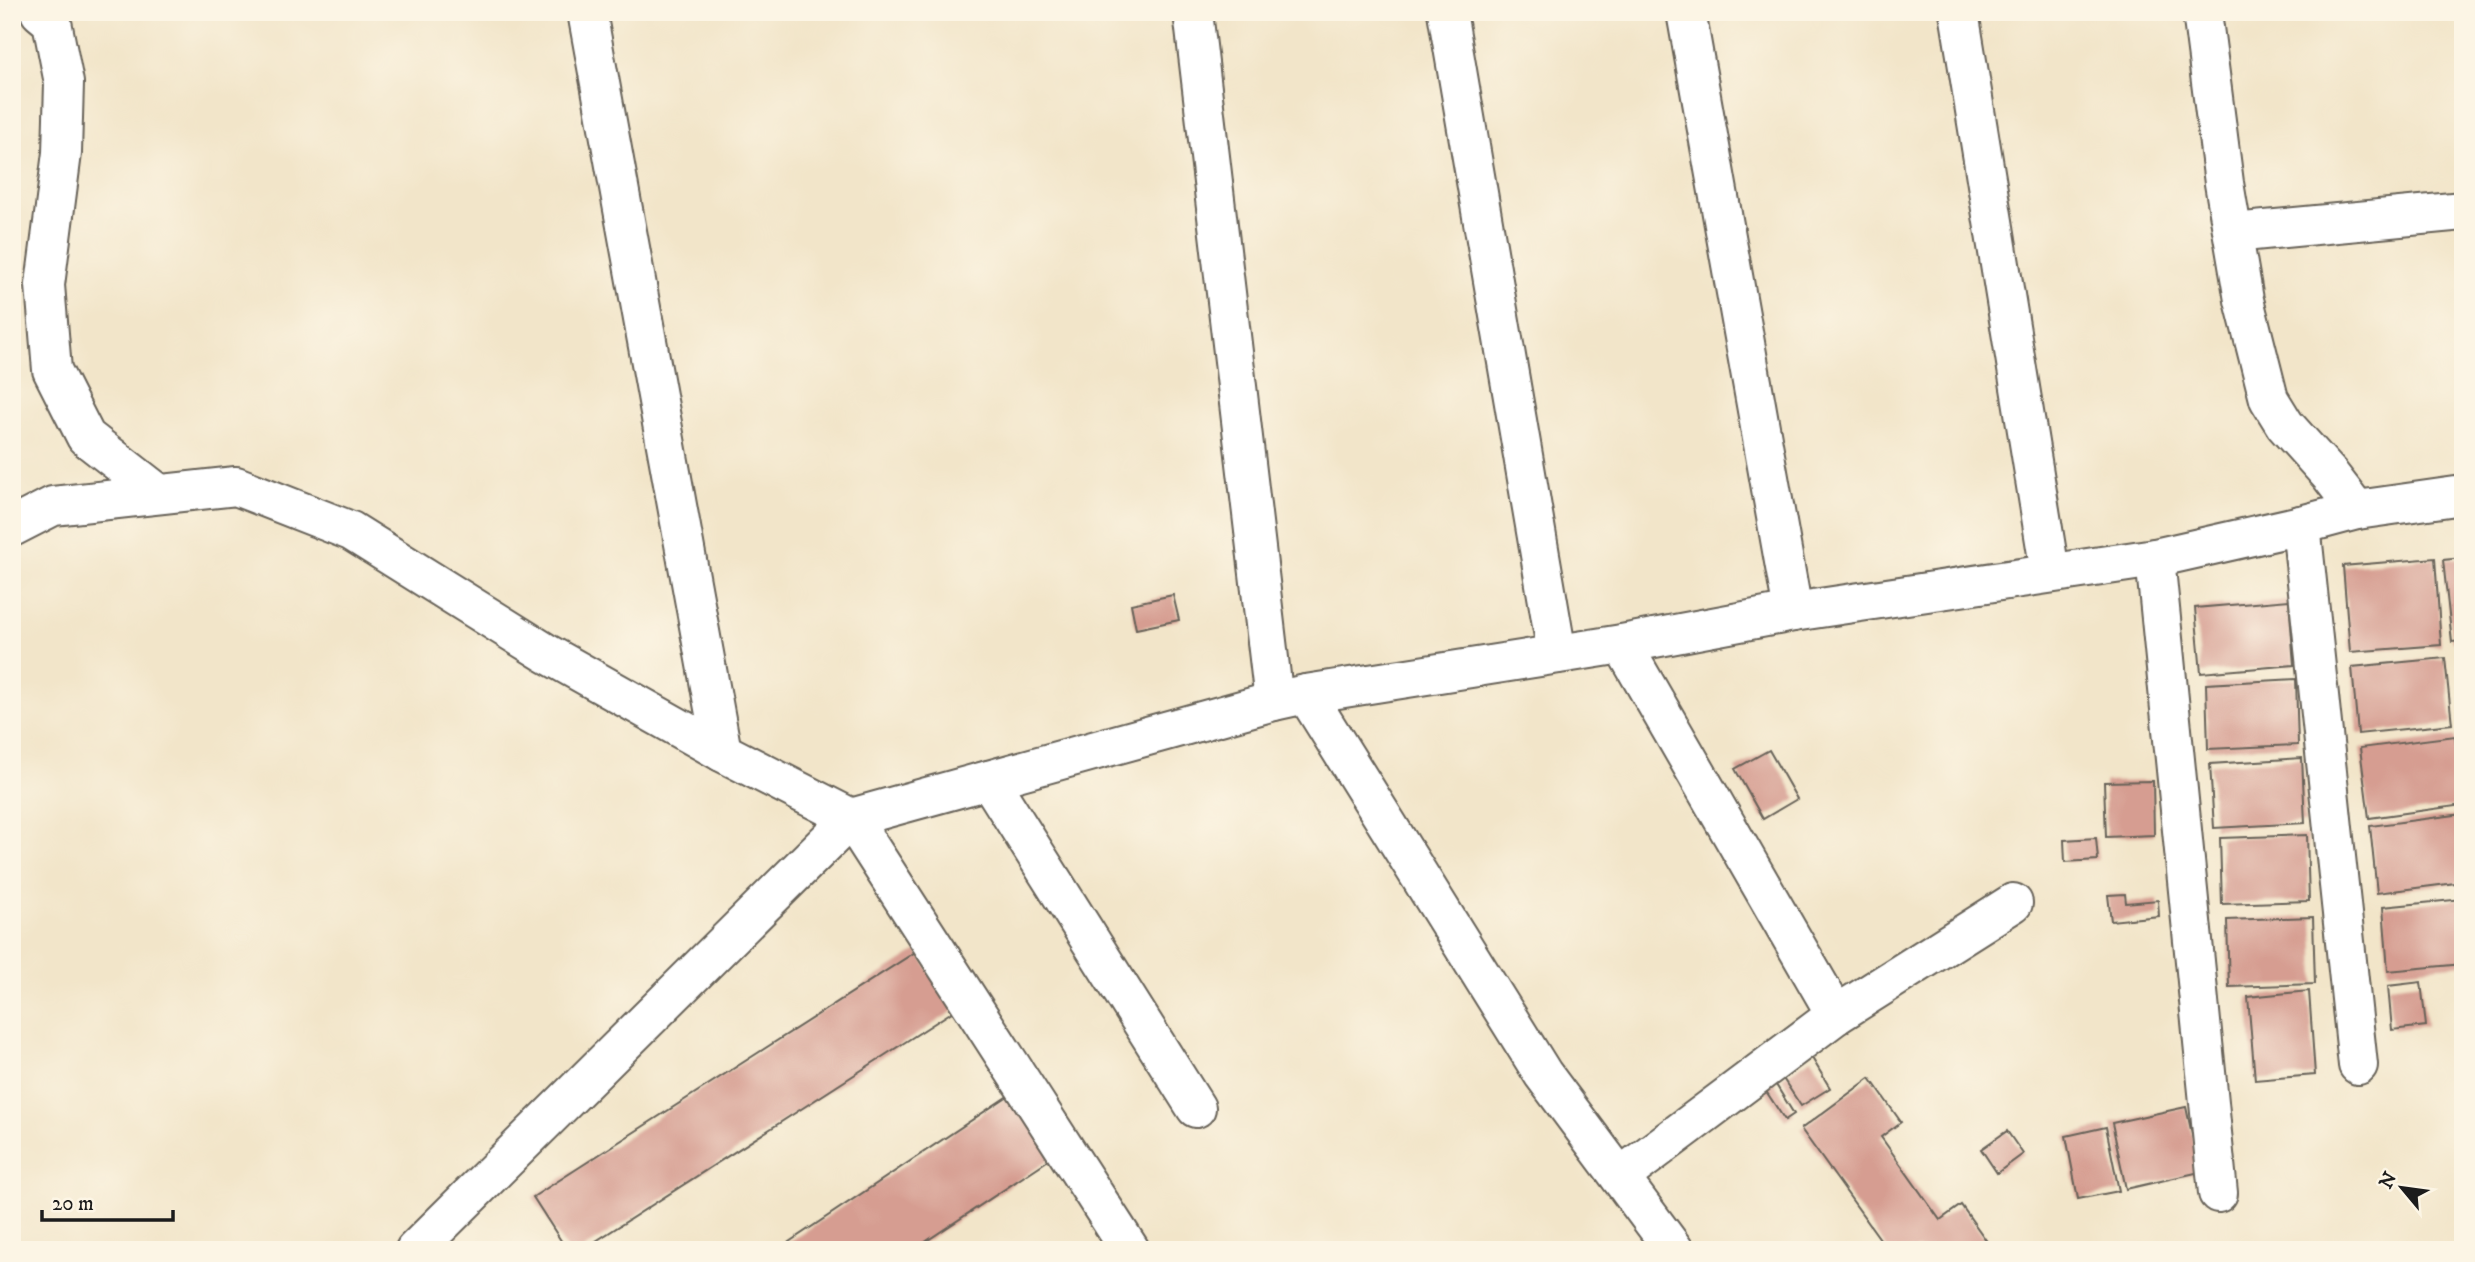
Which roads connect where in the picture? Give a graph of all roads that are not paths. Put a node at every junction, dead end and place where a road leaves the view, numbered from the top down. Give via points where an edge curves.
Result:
1 (40, 12) edge
2 (587, 12) edge
3 (1193, 12) edge
4 (1447, 12) edge
5 (1686, 12) edge
6 (1959, 12) edge
7 (2202, 12) edge
8 (2463, 211) edge
9 (2233, 233) junction
10 (159, 494) junction
11 (2463, 495) edge
12 (2357, 510) junction
13 (2301, 525) junction
14 (12, 527) edge
15 (2155, 558) junction
16 (2049, 572) junction
17 (1793, 612) junction
18 (1622, 643) junction
19 (1557, 654) junction
20 (1290, 698) junction
21 (722, 752) junction
22 (989, 780) junction
23 (851, 818) junction
24 (2013, 903) dead end
25 (1836, 1015) junction
26 (2358, 1065) dead end
27 (1196, 1108) dead end
28 (1620, 1177) junction
29 (2218, 1193) dead end
30 (415, 1250) edge
31 (1130, 1250) edge
32 (1674, 1250) edge

1 - 10 street via 52,22 64,83 62,153 45,285 52,370 86,437
2 - 21 street
3 - 20 street
4 - 19 street
5 - 17 street
6 - 16 street
7 - 9 street
8 - 9 street
9 - 12 street via 2269,399 2285,425
10 - 14 street via 53,506
10 - 21 street via 236,486 351,531 546,653
11 - 12 street
12 - 13 street
13 - 15 street
13 - 26 street
15 - 16 street
15 - 29 street
16 - 17 street
17 - 18 street
18 - 19 street
18 - 25 street
19 - 20 street
20 - 22 street
20 - 28 street via 1544,1074
21 - 23 street
22 - 23 street
22 - 27 street
23 - 30 street
23 - 31 street
24 - 25 street
25 - 28 street
28 - 32 street

